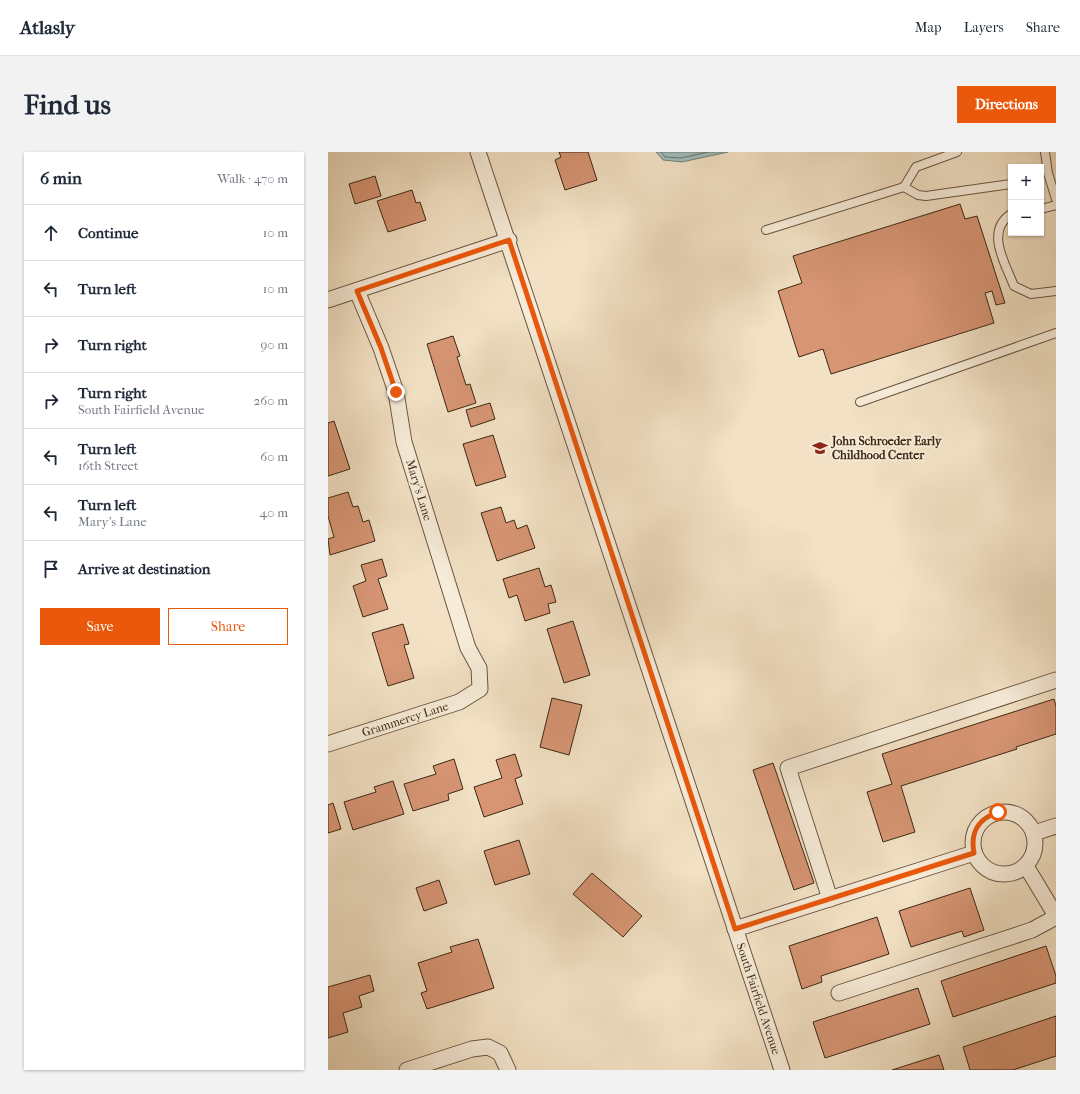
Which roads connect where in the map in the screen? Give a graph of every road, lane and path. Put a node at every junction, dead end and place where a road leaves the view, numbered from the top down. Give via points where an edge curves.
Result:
1 (478, 152) edge
2 (957, 152) edge
3 (1045, 152) edge
4 (1045, 174) edge
5 (1008, 184) edge
6 (904, 188) junction
7 (1056, 199) edge
8 (1056, 205) edge
9 (1044, 208) edge
10 (1008, 216) edge
11 (766, 230) dead end
12 (509, 240) junction
13 (357, 291) junction
14 (1056, 291) edge
15 (328, 300) edge
16 (1056, 333) edge
17 (860, 402) dead end
18 (1056, 680) edge
19 (480, 689) joint
20 (328, 744) edge
21 (1056, 826) edge
22 (1034, 833) junction
23 (974, 853) junction
24 (1026, 866) junction
25 (830, 899) junction
26 (1056, 917) edge
27 (735, 929) junction
28 (839, 993) dead end
29 (407, 1070) edge
30 (508, 1070) edge
31 (782, 1070) edge

1 - 12 street, South Fairfield Avenue
2 - 6 lane via 916,167
3 - 4 lane
4 - 7 lane
5 - 6 lane via 926,196
6 - 11 lane
8 - 9 lane
10 - 14 lane via 1001,222 998,229 998,243 1014,286 1031,294
12 - 13 street
12 - 27 street, South Fairfield Avenue
13 - 15 street
13 - 19 street, Mary's Lane via 396,392 404,442 468,648 479,668
16 - 17 lane
18 - 25 street via 788,768
19 - 20 street, Grammercy Lane via 459,702
21 - 22 street
22 - 23 street via 1024,818 1016,814 1007,811 990,815 976,827 973,835
22 - 24 street via 1035,850
23 - 24 street via 984,868 1001,874 1010,874
23 - 25 street
24 - 26 street
25 - 27 street
26 - 28 street via 1032,930
27 - 31 street, South Fairfield Avenue
29 - 30 street via 472,1049 488,1047 500,1053

